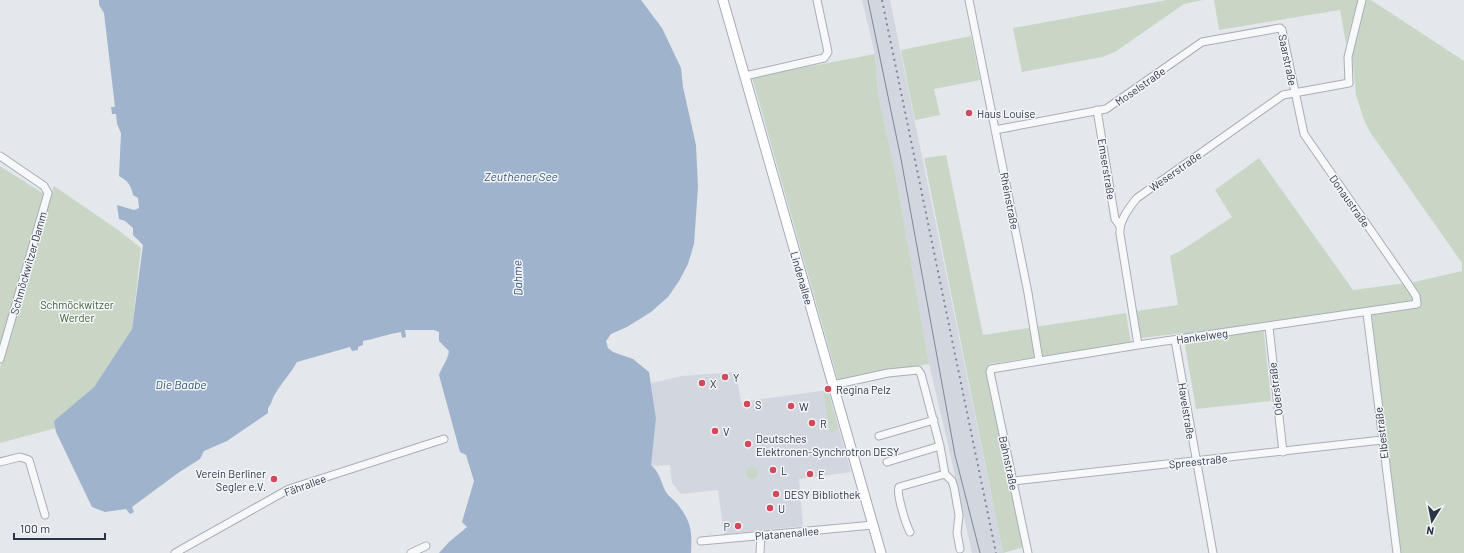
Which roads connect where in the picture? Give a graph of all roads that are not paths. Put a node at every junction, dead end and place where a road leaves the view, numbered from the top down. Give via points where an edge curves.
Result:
1 (817, 0) edge
2 (969, 0) edge
3 (1362, 0) edge
4 (724, 2) edge
5 (1280, 28) joint
6 (745, 76) junction
7 (1295, 93) junction
8 (1098, 110) junction
9 (995, 130) junction
10 (0, 156) edge
11 (1120, 226) junction
12 (1417, 304) joint
13 (1367, 312) junction
14 (1269, 326) junction
15 (1175, 340) junction
16 (1138, 345) junction
17 (0, 359) edge
18 (1039, 360) junction
19 (990, 372) joint
20 (832, 385) junction
21 (934, 420) junction
22 (879, 436) dead end
23 (444, 439) dead end
24 (1382, 440) junction
25 (940, 446) junction
26 (1282, 452) junction
27 (1196, 461) junction
28 (0, 462) edge
29 (887, 462) dead end
30 (945, 474) junction
31 (1013, 481) junction
32 (45, 515) dead end
33 (872, 525) junction
34 (910, 532) dead end
35 (761, 536) junction
36 (701, 541) dead end
37 (426, 546) dead end
38 (960, 549) dead end
39 (175, 553) edge
40 (411, 553) edge
41 (760, 553) edge
42 (881, 553) edge
43 (1028, 553) edge
44 (1213, 553) edge
45 (1397, 553) edge

1 - 6 street via 828,52 824,58
2 - 9 street, Rheinstraße
3 - 7 street, Weserstraße via 1348,57 1349,83
4 - 6 main road, Lindenallee
5 - 7 street, Saarstraße
5 - 8 street, Moselstraße via 1202,42 1115,104
6 - 20 main road, Lindenallee
7 - 11 street, Weserstraße via 1283,95 1137,198
7 - 12 street, Donaustraße via 1304,134 1416,296
8 - 9 street, Moselstraße
8 - 11 street, Emserstraße via 1115,219
9 - 18 street, Rheinstraße
10 - 17 street, Schmöckwitzer Damm via 48,190
11 - 16 street
12 - 13 street, Hankelweg
13 - 14 street, Hankelweg
13 - 24 street, Elbestraße
14 - 15 street, Hankelweg
14 - 26 street, Oderstraße
15 - 16 street, Hankelweg
15 - 27 street, Havelstraße
16 - 18 street, Hankelweg
18 - 19 street, Hankelweg via 992,369
19 - 31 street, Bahnstraße
20 - 21 street via 888,373 918,370
20 - 33 main road, Lindenallee
21 - 22 street
21 - 25 street
23 - 39 street, Fährallee via 289,489
24 - 26 street, Spreestraße
24 - 45 street, Elbestraße
25 - 29 street
25 - 30 street
26 - 27 street, Spreestraße
27 - 31 street, Spreestraße
27 - 44 street, Havelstraße
28 - 32 street via 20,457 29,460
30 - 34 street via 899,487 897,490
30 - 38 street via 952,481 959,515 957,533
31 - 43 street, Bahnstraße
33 - 35 street, Platanenallee
33 - 42 main road, Lindenallee
35 - 36 street, Platanenallee
35 - 41 street
37 - 40 street

